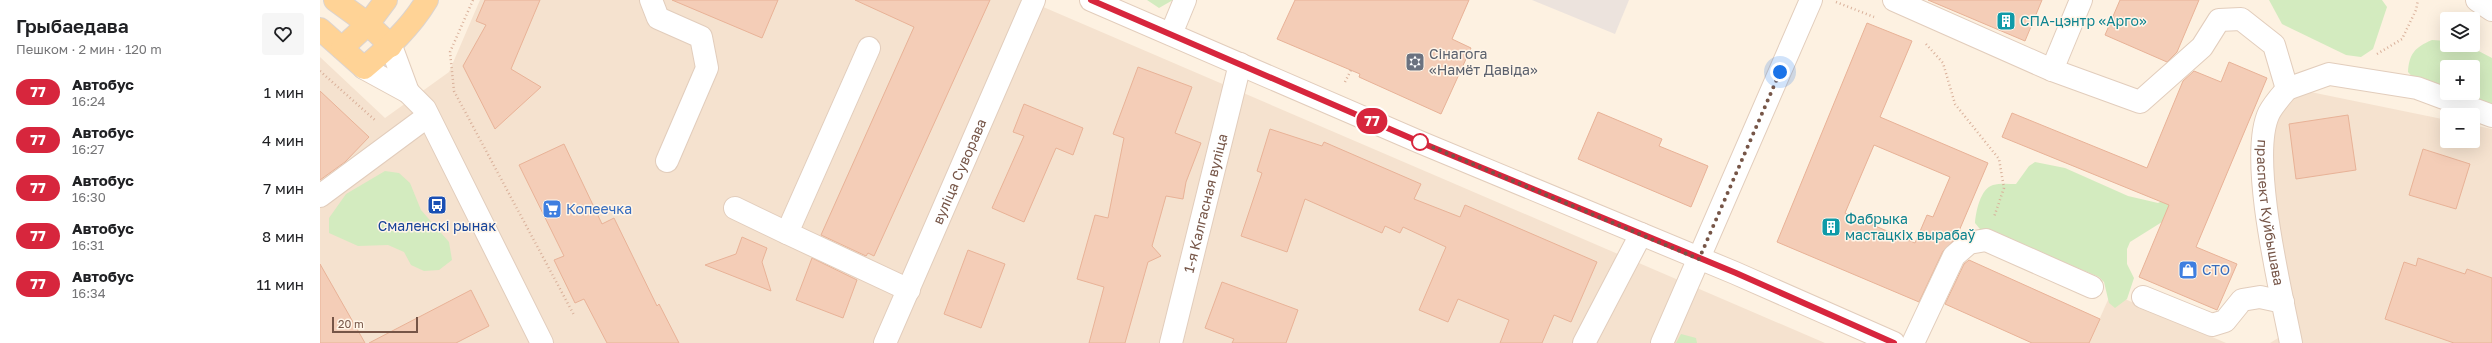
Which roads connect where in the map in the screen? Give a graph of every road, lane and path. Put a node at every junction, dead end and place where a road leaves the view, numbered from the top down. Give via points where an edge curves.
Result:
1 (335, 0) edge
2 (386, 0) edge
3 (427, 0) edge
4 (473, 0) edge
5 (651, 0) edge
6 (1034, 0) edge
7 (1091, 0) edge
8 (1186, 0) edge
9 (1811, 0) edge
10 (1832, 0) edge
11 (1894, 0) edge
12 (2081, 0) edge
13 (2418, 0) edge
14 (2478, 0) edge
15 (2492, 10) edge
16 (1882, 20) dead end
17 (368, 24) junction
18 (320, 29) edge
19 (1171, 34) junction
20 (1922, 40) dead end
21 (391, 46) junction
22 (342, 48) junction
23 (869, 48) dead end
24 (2374, 56) dead end
25 (1240, 64) junction
26 (364, 68) junction
27 (1352, 68) dead end
28 (2052, 70) junction
29 (320, 71) edge
30 (1345, 83) dead end
31 (2287, 89) junction
32 (408, 92) junction
33 (428, 116) junction
34 (2492, 116) edge
35 (382, 126) dead end
36 (667, 161) dead end
37 (320, 196) edge
38 (734, 208) dead end
39 (787, 233) junction
40 (1641, 234) junction
41 (1986, 240) junction
42 (1699, 259) junction
43 (2092, 287) dead end
44 (909, 290) junction
45 (2143, 297) dead end
46 (2283, 302) junction
47 (574, 315) dead end
48 (542, 343) edge
49 (885, 343) edge
50 (1171, 343) edge
51 (1584, 343) edge
52 (1662, 343) edge
53 (1894, 343) edge
54 (1913, 343) edge
55 (2291, 343) edge

1 - 17 main road
2 - 17 main road
3 - 21 main road via 421,11
4 - 47 path via 450,52 454,91
5 - 36 street via 658,18 701,37 706,68
6 - 44 street, вуліца Суворава
7 - 19 street
8 - 19 street
9 - 42 street
10 - 16 path
11 - 28 street
12 - 28 street
13 - 24 path via 2402,40
14 - 15 street
17 - 21 main road
17 - 22 main road
18 - 22 main road
19 - 25 street
20 - 41 path via 1943,63 1955,104 1999,160 2004,188
21 - 26 main road
21 - 32 street
22 - 26 main road
23 - 39 street
25 - 40 street
25 - 50 street, 1-я Калгасная вуліца
26 - 32 street
27 - 30 path
28 - 31 street via 2140,102 2202,47 2219,20 2241,19 2274,46
29 - 35 path
31 - 34 street via 2328,74 2417,88
31 - 46 street, праспект Куйбышава via 2269,114 2261,150 2271,238
32 - 33 street via 425,109
33 - 37 street
33 - 48 street
38 - 39 street
39 - 44 street
40 - 42 street
40 - 51 street
41 - 43 street
41 - 54 street via 1969,243 1954,256
42 - 52 street
42 - 53 street
44 - 49 street, вуліца Суворава
45 - 46 street via 2212,326 2225,321 2242,300 2260,297
46 - 55 street, праспект Куйбышава

